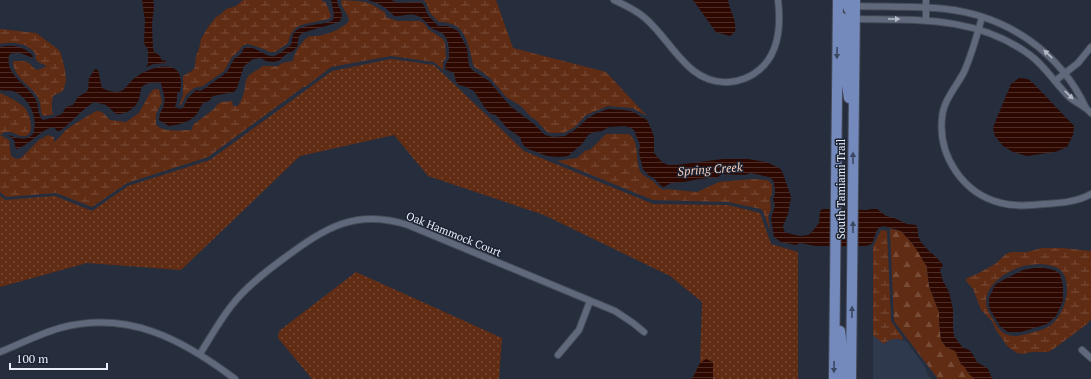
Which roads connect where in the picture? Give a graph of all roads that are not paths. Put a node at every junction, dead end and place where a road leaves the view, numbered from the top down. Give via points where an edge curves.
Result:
1 (614, 0) edge
2 (778, 0) edge
3 (838, 0) edge
4 (926, 0) edge
5 (852, 2) edge
6 (926, 8) junction
7 (838, 16) junction
8 (982, 17) junction
9 (855, 19) junction
10 (926, 20) junction
11 (979, 29) junction
12 (1091, 47) edge
13 (1065, 74) junction
14 (1056, 81) junction
15 (1089, 110) edge
16 (854, 122) junction
17 (1091, 194) edge
18 (835, 297) junction
19 (590, 301) junction
20 (644, 332) dead end
21 (1082, 350) dead end
22 (0, 352) edge
23 (200, 354) junction
24 (558, 355) dead end
25 (1091, 358) edge
26 (235, 379) edge
27 (834, 379) edge
28 (842, 379) edge
29 (851, 379) edge

1 - 2 street via 645,18 694,72 710,80 734,82 749,77 761,69 770,58 777,42
3 - 7 main road, South Tamiami Trail
4 - 6 street
5 - 6 street
5 - 9 main road via 848,7
6 - 8 street
6 - 10 street
7 - 16 main road via 844,19 846,24 846,79
7 -> 18 main road, South Tamiami Trail
8 - 11 street
13 -> 8 street via 1054,60 1030,40
9 -> 10 street
9 - 16 main road, South Tamiami Trail
10 - 11 street
11 - 14 street via 1018,47 1036,60
11 - 17 street via 964,70 942,116 946,151 956,173 979,193 994,201 1008,204 1064,203
12 - 13 street
13 - 14 street
13 - 15 street
14 -> 15 street via 1070,97
29 -> 16 main road, South Tamiami Trail
18 -> 27 main road, South Tamiami Trail
18 - 28 main road via 843,353
19 - 20 street, Oak Hammock Court via 624,316
19 - 23 street, Oak Hammock Court via 408,226 385,220 361,220 345,223 318,234 253,283 231,306
19 - 24 street via 579,330
21 - 25 street
22 - 23 street via 58,329 97,323 128,325 153,331
23 - 26 street

